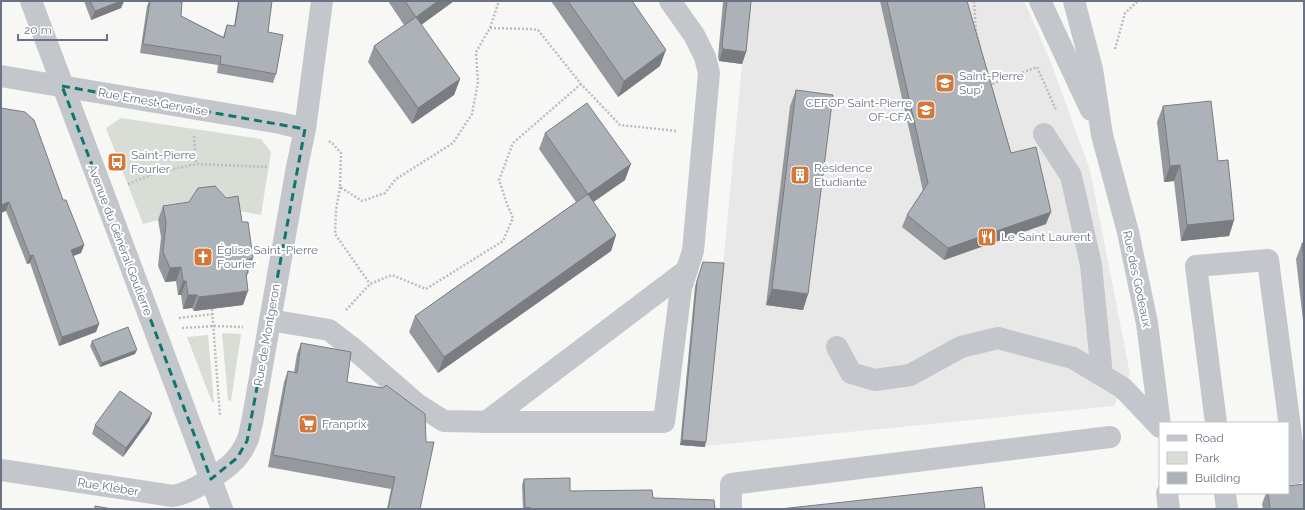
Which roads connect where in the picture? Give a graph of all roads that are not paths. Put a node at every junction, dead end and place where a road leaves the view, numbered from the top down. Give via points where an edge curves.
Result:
1 (31, 1) edge
2 (322, 1) edge
3 (670, 1) edge
4 (1040, 1) edge
5 (1074, 1) edge
6 (1, 76) edge
7 (62, 86) junction
8 (305, 129) junction
9 (1044, 134) dead end
10 (1102, 135) junction
11 (687, 270) junction
12 (269, 326) junction
13 (837, 347) dead end
14 (1102, 375) junction
15 (486, 422) junction
16 (1159, 422) edge
17 (1216, 422) edge
18 (1159, 425) edge
19 (1110, 437) dead end
20 (1, 470) edge
21 (1289, 474) edge
22 (211, 479) junction
23 (1167, 494) edge
24 (1225, 494) edge
25 (222, 509) edge
26 (732, 509) edge
27 (1169, 509) edge
28 (1228, 509) edge

1 - 7 street, Avenue du Général Goutierre
2 - 8 street, Rue de Montgeron
3 - 11 street via 694,35 705,57 709,73 693,251
4 - 10 street, Rue des Godeaux
5 - 10 street, Rue des Godeaux via 1092,69
6 - 7 street, Rue Ernest Gervaise
7 - 8 street, Rue Ernest Gervaise
7 - 22 street, Avenue du Général Goutierre
8 - 12 street, Rue de Montgeron
9 - 14 street via 1071,176 1091,265
10 - 16 street, Rue des Godeaux via 1128,232 1147,323
11 - 15 street
11 - 15 street via 681,288 664,422
12 - 15 street via 329,330 417,404 444,421
12 - 22 street, Rue de Montgeron via 247,441 237,458
13 - 14 street via 851,373 875,380 910,375 961,347 998,338 1074,358
14 - 18 street via 1123,388
17 - 21 street via 1196,266 1268,260 1296,473
19 - 26 street via 731,484
20 - 22 street, Rue Kléber via 174,496 184,494
22 - 25 street
23 - 27 street
24 - 28 street

